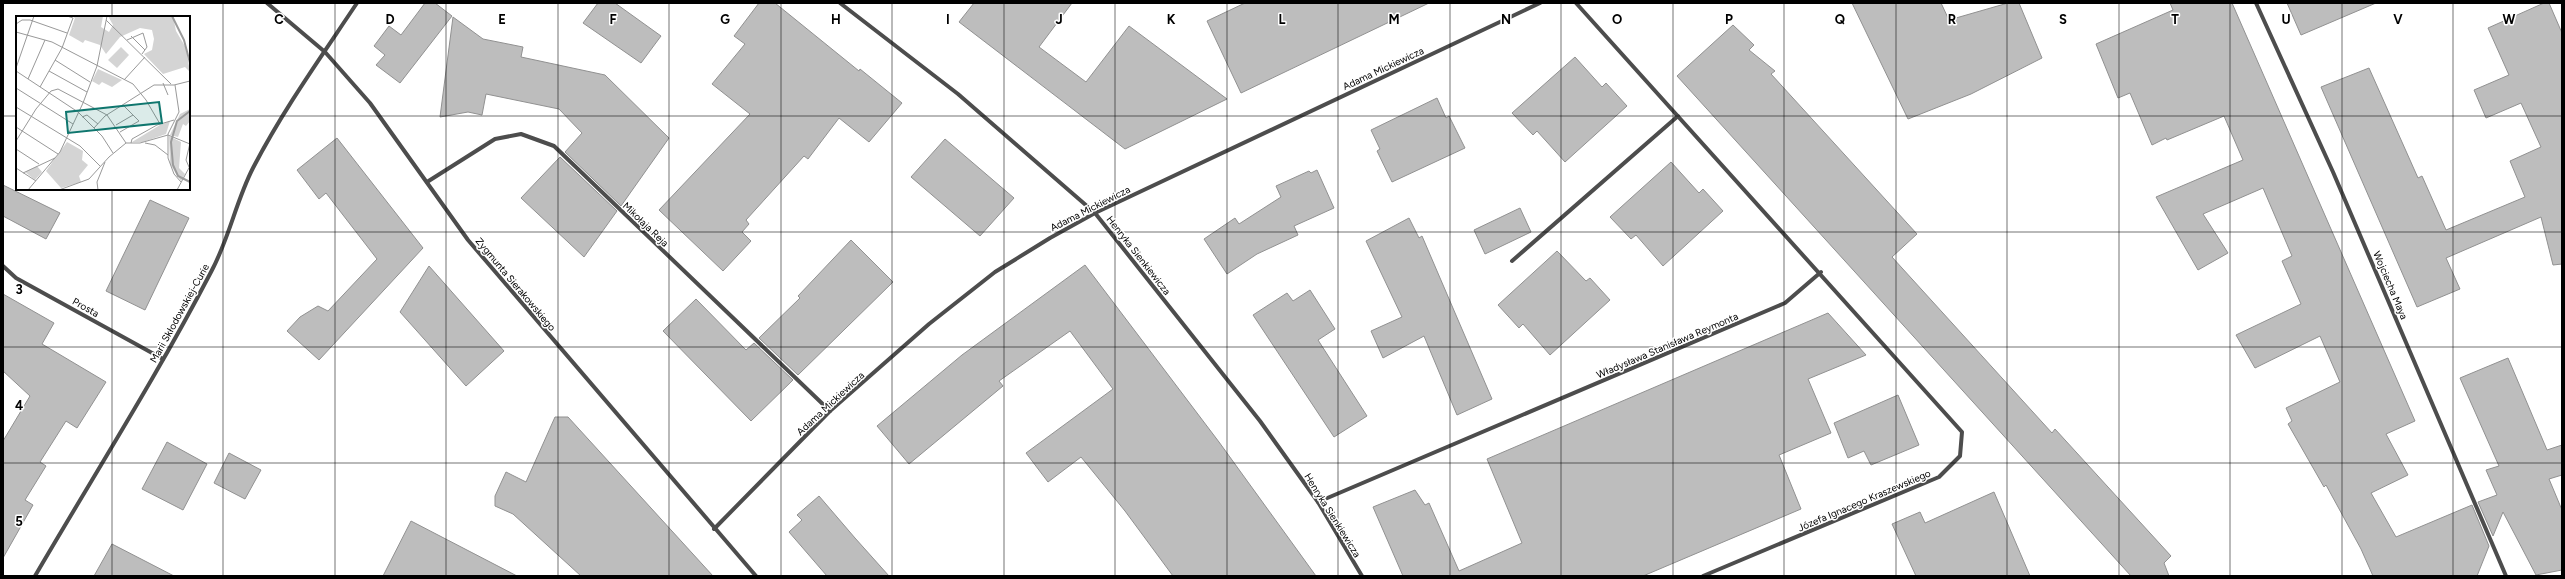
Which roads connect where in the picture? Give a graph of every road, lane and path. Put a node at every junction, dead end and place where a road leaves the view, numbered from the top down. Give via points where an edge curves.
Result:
1 (267, 3) edge
2 (358, 3) edge
3 (840, 3) edge
4 (1540, 3) edge
5 (1576, 3) edge
6 (2256, 3) edge
7 (325, 52) junction
8 (1678, 116) junction
9 (427, 182) junction
10 (1095, 213) junction
11 (1512, 261) dead end
12 (3, 266) edge
13 (1821, 272) junction
14 (163, 359) junction
15 (830, 411) junction
16 (1318, 502) junction
17 (714, 529) junction
18 (35, 576) edge
19 (756, 576) edge
20 (1362, 576) edge
21 (1703, 576) edge
22 (2506, 576) edge

1 - 7 street, Zygmunta Sierakowskiego
2 - 7 street, Marii Skłodowskiej-Curie
3 - 10 street, Henryka Sienkiewicza via 958,94
4 - 10 street, Adama Mickiewicza
5 - 8 street
6 - 22 street, Wojciecha Maya via 2336,179
7 - 9 street, Zygmunta Sierakowskiego via 370,103
7 - 14 street, Marii Skłodowskiej-Curie via 270,137 252,170 224,245
8 - 11 street
8 - 13 street
9 - 15 street, Mikołaja Reja via 496,139 521,134 554,146
9 - 17 street, Zygmunta Sierakowskiego via 468,240
10 - 15 street, Adama Mickiewicza via 995,272 929,324
10 - 16 street, Henryka Sienkiewicza via 1260,420
12 - 14 street, Prosta via 16,278
13 - 16 street, Władysława Stanisława Reymonta via 1785,303
13 - 21 street, Józefa Ignacego Kraszewskiego via 1962,432 1960,456 1938,477
14 - 18 street, Marii Skłodowskiej-Curie
15 - 17 street, Adama Mickiewicza
16 - 20 street, Henryka Sienkiewicza
17 - 19 street, Zygmunta Sierakowskiego

